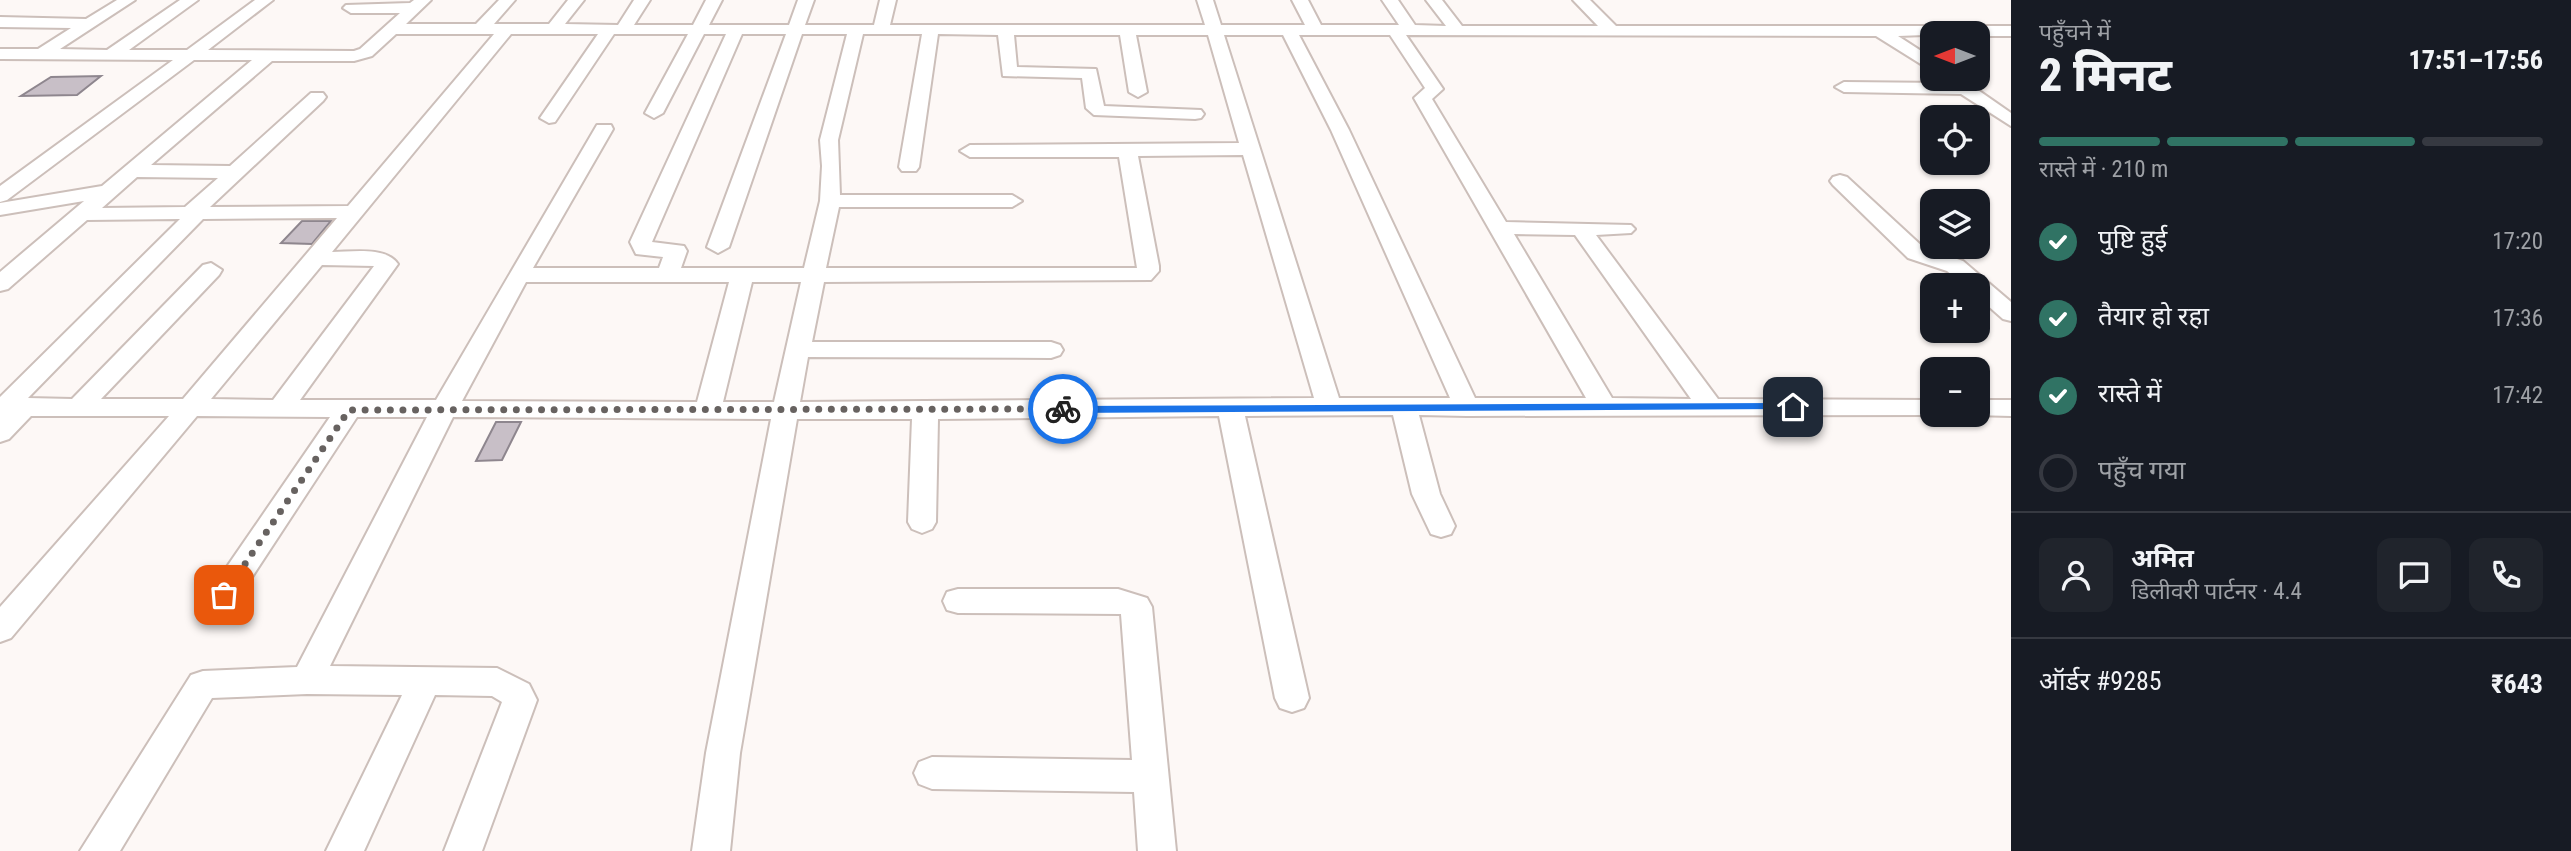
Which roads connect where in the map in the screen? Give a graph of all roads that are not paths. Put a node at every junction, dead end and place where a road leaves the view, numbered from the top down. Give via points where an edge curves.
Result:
1 (127, 0) edge
2 (190, 0) edge
3 (265, 0) edge
4 (507, 0) edge
5 (576, 0) edge
6 (642, 0) edge
7 (714, 0) edge
8 (806, 0) edge
9 (888, 0) edge
10 (1205, 0) edge
11 (1300, 0) edge
12 (1390, 0) edge
13 (1434, 0) edge
14 (1580, 0) edge
15 (419, 4) edge
16 (351, 8) dead end
17 (0, 22) edge
18 (91, 23) junction
19 (392, 29) junction
20 (1005, 29) junction
21 (1127, 29) junction
22 (1215, 29) junction
23 (480, 30) junction
24 (506, 30) junction
25 (615, 30) junction
26 (696, 30) junction
27 (736, 30) junction
28 (794, 30) junction
29 (856, 30) junction
30 (881, 30) junction
31 (931, 30) junction
32 (1611, 30) junction
33 (552, 31) junction
34 (1289, 31) junction
35 (1316, 31) junction
36 (1403, 31) junction
37 (1458, 31) junction
38 (1880, 31) junction
39 (2011, 31) edge
40 (0, 54) edge
41 (41, 54) junction
42 (112, 54) junction
43 (196, 54) junction
44 (268, 55) junction
45 (1920, 58) edge
46 (1844, 87) dead end
47 (1920, 88) edge
48 (1969, 91) edge
49 (1138, 92) dead end
50 (317, 97) dead end
51 (654, 113) dead end
52 (1195, 114) dead end
53 (2008, 117) edge
54 (549, 118) dead end
55 (604, 129) dead end
56 (1251, 149) junction
57 (970, 151) dead end
58 (1126, 151) junction
59 (909, 167) dead end
60 (131, 171) junction
61 (235, 172) junction
62 (1840, 181) dead end
63 (1, 188) edge
64 (106, 192) junction
65 (830, 201) junction
66 (1012, 201) dead end
67 (195, 212) junction
68 (354, 212) junction
69 (80, 214) junction
70 (1497, 228) junction
71 (1581, 229) junction
72 (1624, 229) dead end
73 (718, 247) dead end
74 (316, 258) junction
75 (211, 270) dead end
76 (520, 275) junction
77 (667, 275) junction
78 (742, 276) junction
79 (815, 277) junction
80 (0, 284) edge
81 (2011, 314) edge
82 (798, 349) junction
83 (1051, 350) dead end
84 (81, 405) junction
85 (10, 406) edge
86 (1329, 406) junction
87 (1404, 406) junction
88 (1710, 406) junction
89 (191, 407) junction
90 (1230, 407) junction
91 (1604, 407) junction
92 (1467, 408) junction
93 (1920, 408) edge
94 (1990, 408) edge
95 (2011, 408) edge
96 (280, 410) junction
97 (349, 410) junction
98 (446, 410) junction
99 (708, 410) junction
100 (787, 410) junction
101 (925, 411) junction
102 (0, 433) edge
103 (922, 522) dead end
104 (1441, 526) dead end
105 (224, 595) dead end
106 (957, 601) dead end
107 (0, 629) edge
108 (307, 680) junction
109 (425, 681) junction
110 (1292, 698) dead end
111 (932, 774) dead end
112 (1151, 776) junction
113 (99, 851) edge
114 (345, 851) edge
115 (463, 851) edge
116 (711, 851) edge
117 (1157, 851) edge

1 - 18 street
2 - 42 street
3 - 43 street
4 - 23 street
5 - 33 street
6 - 25 street
7 - 26 street
8 - 28 street
9 - 30 street
10 - 22 street
11 - 35 street
12 - 36 street
13 - 37 street
14 - 32 street
15 - 16 street
15 - 19 street
17 - 18 street
18 - 41 street
19 - 23 street
19 - 44 street via 359,55
20 - 21 street
20 - 31 street
20 - 52 street via 1009,72 1091,74 1095,107 1100,111
21 - 22 street
21 - 49 street
22 - 34 street
22 - 56 street
23 - 24 street
24 - 33 street
24 - 68 street
25 - 26 street
25 - 33 street
25 - 54 street
26 - 27 street
26 - 51 street
27 - 28 street
27 - 77 street via 641,242 645,249 676,251
28 - 29 street
28 - 73 street
29 - 30 street
29 - 65 street via 829,140
30 - 31 street
31 - 59 street
32 - 37 street
32 - 38 street
34 - 35 street
34 - 92 street via 1340,130
35 - 36 street
36 - 37 street
36 - 70 street via 1434,89 1423,98
38 - 39 street
38 - 45 street
40 - 41 street
41 - 42 street
42 - 43 street
43 - 44 street
43 - 63 street
44 - 60 street
46 - 47 street
48 - 53 street
50 - 61 street
55 - 76 street
56 - 58 street
56 - 86 street
57 - 58 street
58 - 79 street via 1146,274
60 - 61 street
60 - 64 street
61 - 67 street
62 - 81 street via 1916,253 1955,266
63 - 64 street
64 - 69 street
65 - 66 street
65 - 79 street
67 - 68 street
67 - 69 street
67 - 85 street
68 - 74 street
69 - 80 street
70 - 71 street
70 - 91 street
71 - 72 street
71 - 88 street
74 - 89 street
74 - 96 street via 375,259 387,264
75 - 84 street
76 - 77 street
76 - 98 street
77 - 78 street
78 - 79 street
78 - 99 street
79 - 82 street
82 - 83 street
82 - 100 street
84 - 85 street
84 - 89 street
85 - 102 street
86 - 87 street
86 - 90 street
87 - 92 street
87 - 104 street via 1426,494
88 - 91 street
88 - 93 street
89 - 96 street
89 - 107 street
90 - 101 street
90 - 110 street
91 - 92 street
94 - 95 street
96 - 97 street
97 - 98 street
97 - 105 street
98 - 99 street
98 - 108 street via 388,514
99 - 100 street
100 - 101 street
100 - 116 street via 723,753
101 - 103 street
106 - 112 street via 1118,601 1136,607
108 - 109 street
108 - 113 street via 201,687
109 - 114 street
109 - 115 street via 497,682 520,698
111 - 112 street
112 - 117 street

